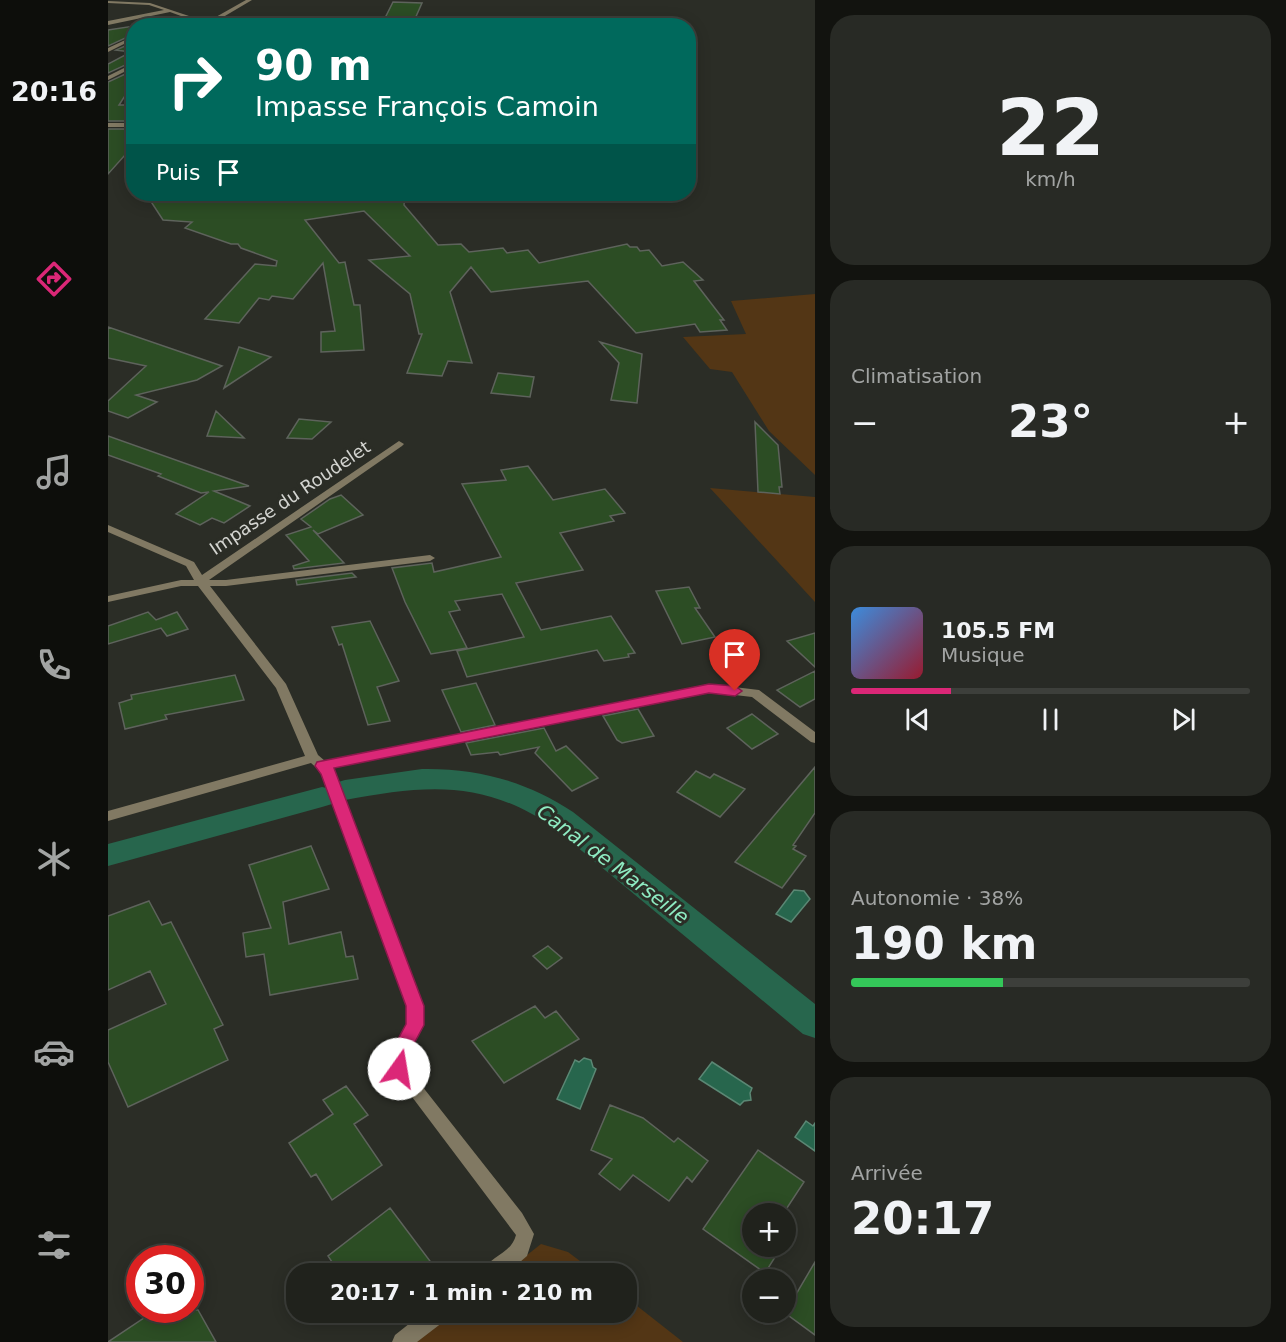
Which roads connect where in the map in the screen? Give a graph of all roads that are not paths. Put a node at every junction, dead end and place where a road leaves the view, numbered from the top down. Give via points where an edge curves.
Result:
1 (249, 0) edge
2 (108, 2) edge
3 (171, 10) junction
4 (132, 18) edge
5 (190, 18) edge
6 (216, 18) edge
7 (126, 19) edge
8 (108, 23) edge
9 (126, 41) edge
10 (108, 50) edge
11 (126, 69) edge
12 (108, 78) edge
13 (108, 125) edge
14 (126, 125) edge
15 (399, 444) dead end
16 (108, 528) edge
17 (430, 558) dead end
18 (200, 581) junction
19 (108, 599) edge
20 (815, 739) edge
21 (321, 765) junction
22 (108, 816) edge
23 (504, 1263) edge
24 (426, 1323) edge
25 (402, 1342) edge

1 - 6 street
2 - 3 street via 145,3
3 - 4 street
3 - 5 street
7 - 8 street
9 - 10 street
11 - 12 street
13 - 14 street
15 - 18 street, Impasse du Roudelet
16 - 18 street via 190,564
17 - 18 street via 226,582
18 - 19 street
18 - 21 street via 282,687
20 - 21 street via 755,693 709,688
21 - 22 street
21 - 23 street via 341,805 415,1006 415,1025 398,1056 399,1069 525,1234 521,1250
24 - 25 street

